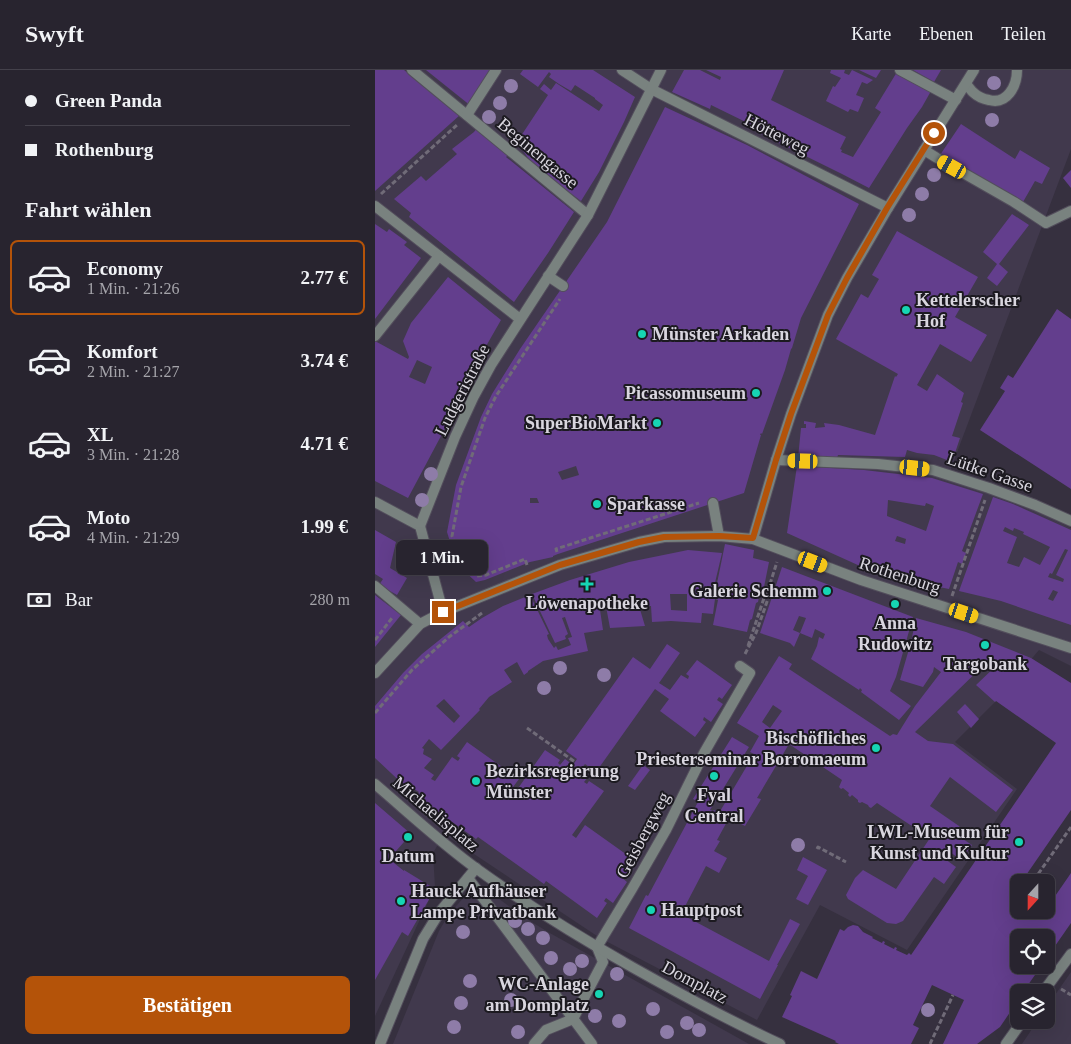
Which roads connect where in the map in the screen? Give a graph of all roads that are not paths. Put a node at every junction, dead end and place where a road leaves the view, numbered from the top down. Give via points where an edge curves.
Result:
1 (413, 70) edge
2 (497, 70) edge
3 (622, 70) edge
4 (661, 70) edge
5 (900, 70) edge
6 (974, 70) edge
7 (1017, 70) edge
8 (966, 84) junction
9 (651, 89) junction
10 (956, 100) junction
11 (467, 115) junction
12 (924, 150) junction
13 (375, 206) edge
14 (887, 208) junction
15 (1071, 211) edge
16 (588, 215) junction
17 (439, 256) junction
18 (548, 276) junction
19 (563, 290) road end
20 (520, 319) junction
21 (375, 336) edge
22 (776, 460) junction
23 (375, 502) edge
24 (708, 502) road end
25 (1071, 521) edge
26 (420, 526) junction
27 (719, 536) junction
28 (753, 538) junction
29 (375, 586) edge
30 (443, 612) junction
31 (421, 624) junction
32 (1071, 648) edge
33 (740, 666) road end
34 (375, 673) edge
35 (375, 784) edge
36 (477, 868) junction
37 (468, 878) junction
38 (597, 946) junction
39 (1071, 954) edge
40 (1049, 984) edge
41 (573, 1019) junction
42 (1017, 1029) edge
43 (380, 1044) edge
44 (534, 1044) edge
45 (592, 1044) edge
46 (780, 1044) edge
47 (1006, 1044) edge

1 - 11 street, Beginengasse
2 - 11 street
3 - 9 street, Hötteweg
4 - 9 street, Ludgeristraße
5 - 10 street
6 - 8 street
7 - 8 street via 1013,88 1001,101 983,99
8 - 10 street
9 - 14 street, Hötteweg
9 - 16 street, Ludgeristraße
10 - 12 street
11 - 16 street, Beginengasse
12 - 14 street
12 - 15 street via 1046,223
13 - 17 street
14 - 22 street via 828,315
16 - 18 street, Ludgeristraße
17 - 20 street
17 - 21 street
18 - 19 street
18 - 20 street, Ludgeristraße
20 - 26 street, Ludgeristraße via 491,366 455,437
22 - 25 street, Lütke Gasse via 933,470 1035,504
22 - 28 street
23 - 26 street
24 - 27 street
26 - 30 street
27 - 28 street, Rothenburg
27 - 30 street, Rothenburg via 664,537 630,545 560,565
28 - 32 street, Rothenburg via 861,580
29 - 31 street
30 - 31 street, Rothenburg
31 - 34 street, Rothenburg
33 - 38 street, Geisbergweg via 750,674 704,753 655,850
35 - 36 street, Michaelisplatz
36 - 37 street
36 - 38 street, Domplatz
37 - 41 street
37 - 43 street via 439,913 423,939
38 - 41 street via 603,962
38 - 46 street, Domplatz via 681,994
39 - 40 street
41 - 44 street via 546,1030
41 - 45 street
42 - 47 street

